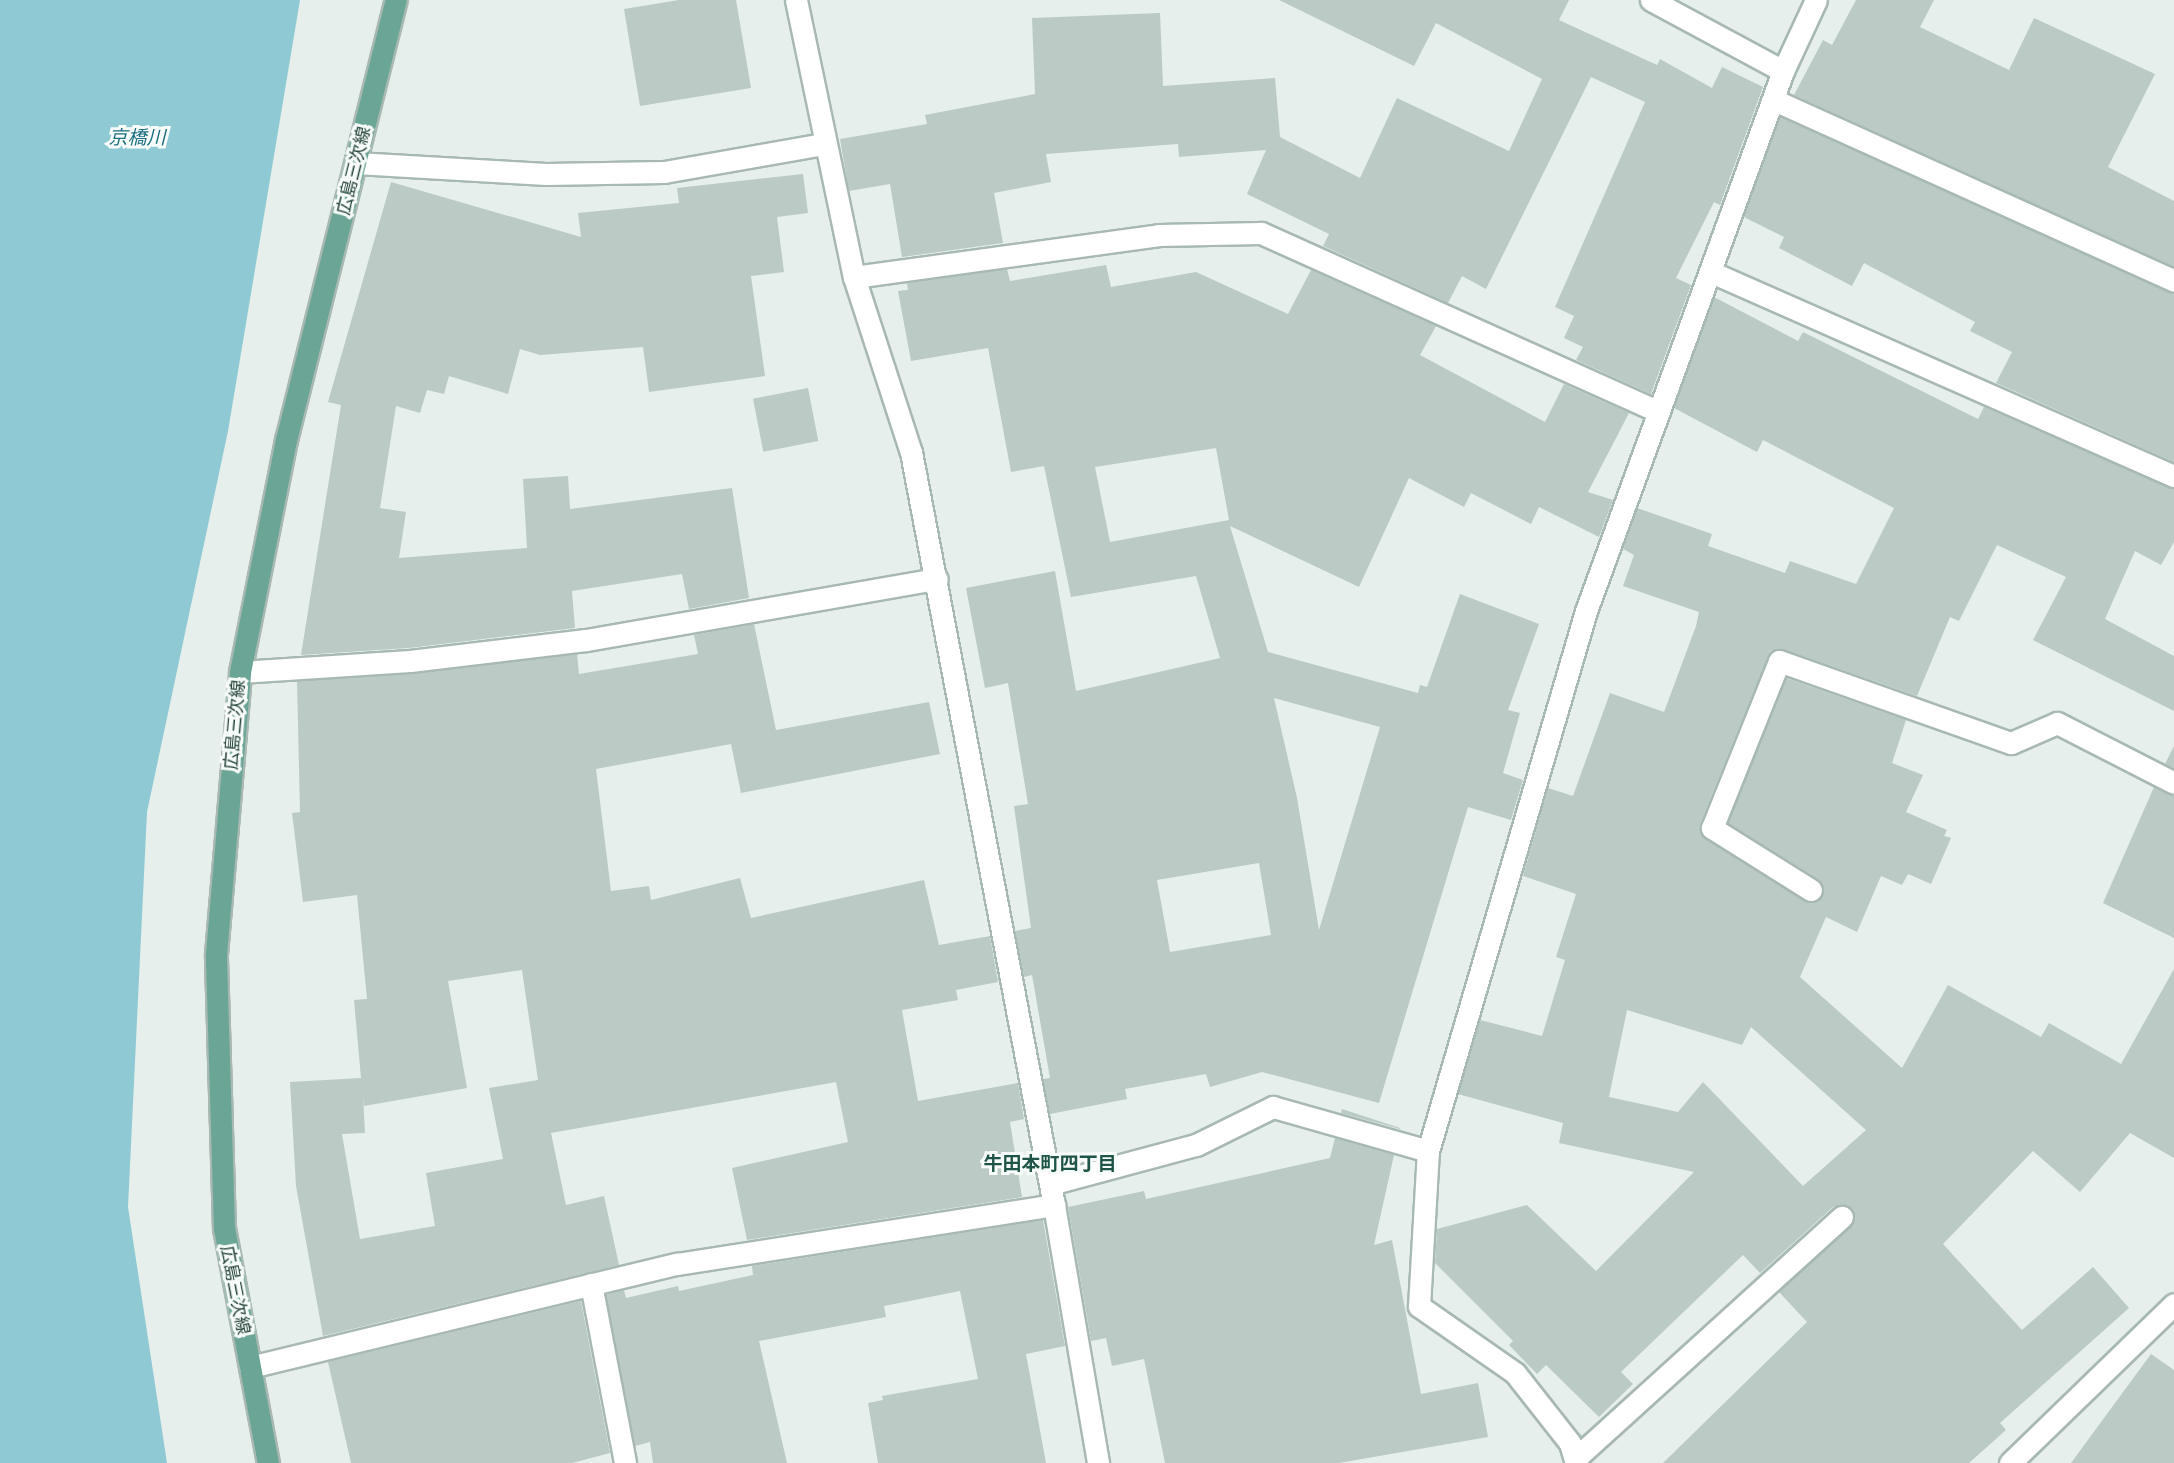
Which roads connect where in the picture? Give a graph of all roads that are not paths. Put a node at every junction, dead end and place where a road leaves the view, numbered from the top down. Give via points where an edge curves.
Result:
1 (396, 0) edge
2 (796, 0) edge
3 (1651, 0) edge
4 (1816, 0) edge
5 (1783, 71) junction
6 (1774, 100) junction
7 (823, 144) junction
8 (356, 163) junction
9 (1711, 272) junction
10 (854, 277) junction
11 (2174, 281) edge
12 (1659, 412) junction
13 (2174, 476) edge
14 (937, 579) junction
15 (240, 672) junction
16 (2174, 783) edge
17 (1811, 890) dead end
18 (1428, 1151) junction
19 (1052, 1195) junction
20 (1842, 1217) dead end
21 (591, 1283) junction
22 (2174, 1304) edge
23 (250, 1367) junction
24 (1576, 1461) edge
25 (268, 1463) edge
26 (625, 1463) edge
27 (1098, 1463) edge
28 (2010, 1463) edge

1 - 8 main road, 広島三次線
2 - 7 street
3 - 5 street
4 - 5 street
5 - 6 street
6 - 9 street
6 - 11 street
7 - 8 street via 664,172 546,174
7 - 10 street
8 - 15 main road, 広島三次線 via 286,440
9 - 12 street
9 - 13 street
10 - 12 street via 1159,234 1261,233
10 - 14 street via 911,452
12 - 18 street via 1586,611
14 - 15 street via 586,640 410,661
14 - 19 street
15 - 23 main road, 広島三次線 via 216,954 224,1229
16 - 17 street via 2057,723 2011,743 1779,661 1712,828
18 - 19 street via 1273,1107 1196,1145
18 - 24 street via 1419,1306 1515,1373 1570,1443
19 - 21 street
19 - 27 street
20 - 24 street
21 - 23 street
21 - 26 street
22 - 28 street
23 - 25 main road, 広島三次線

